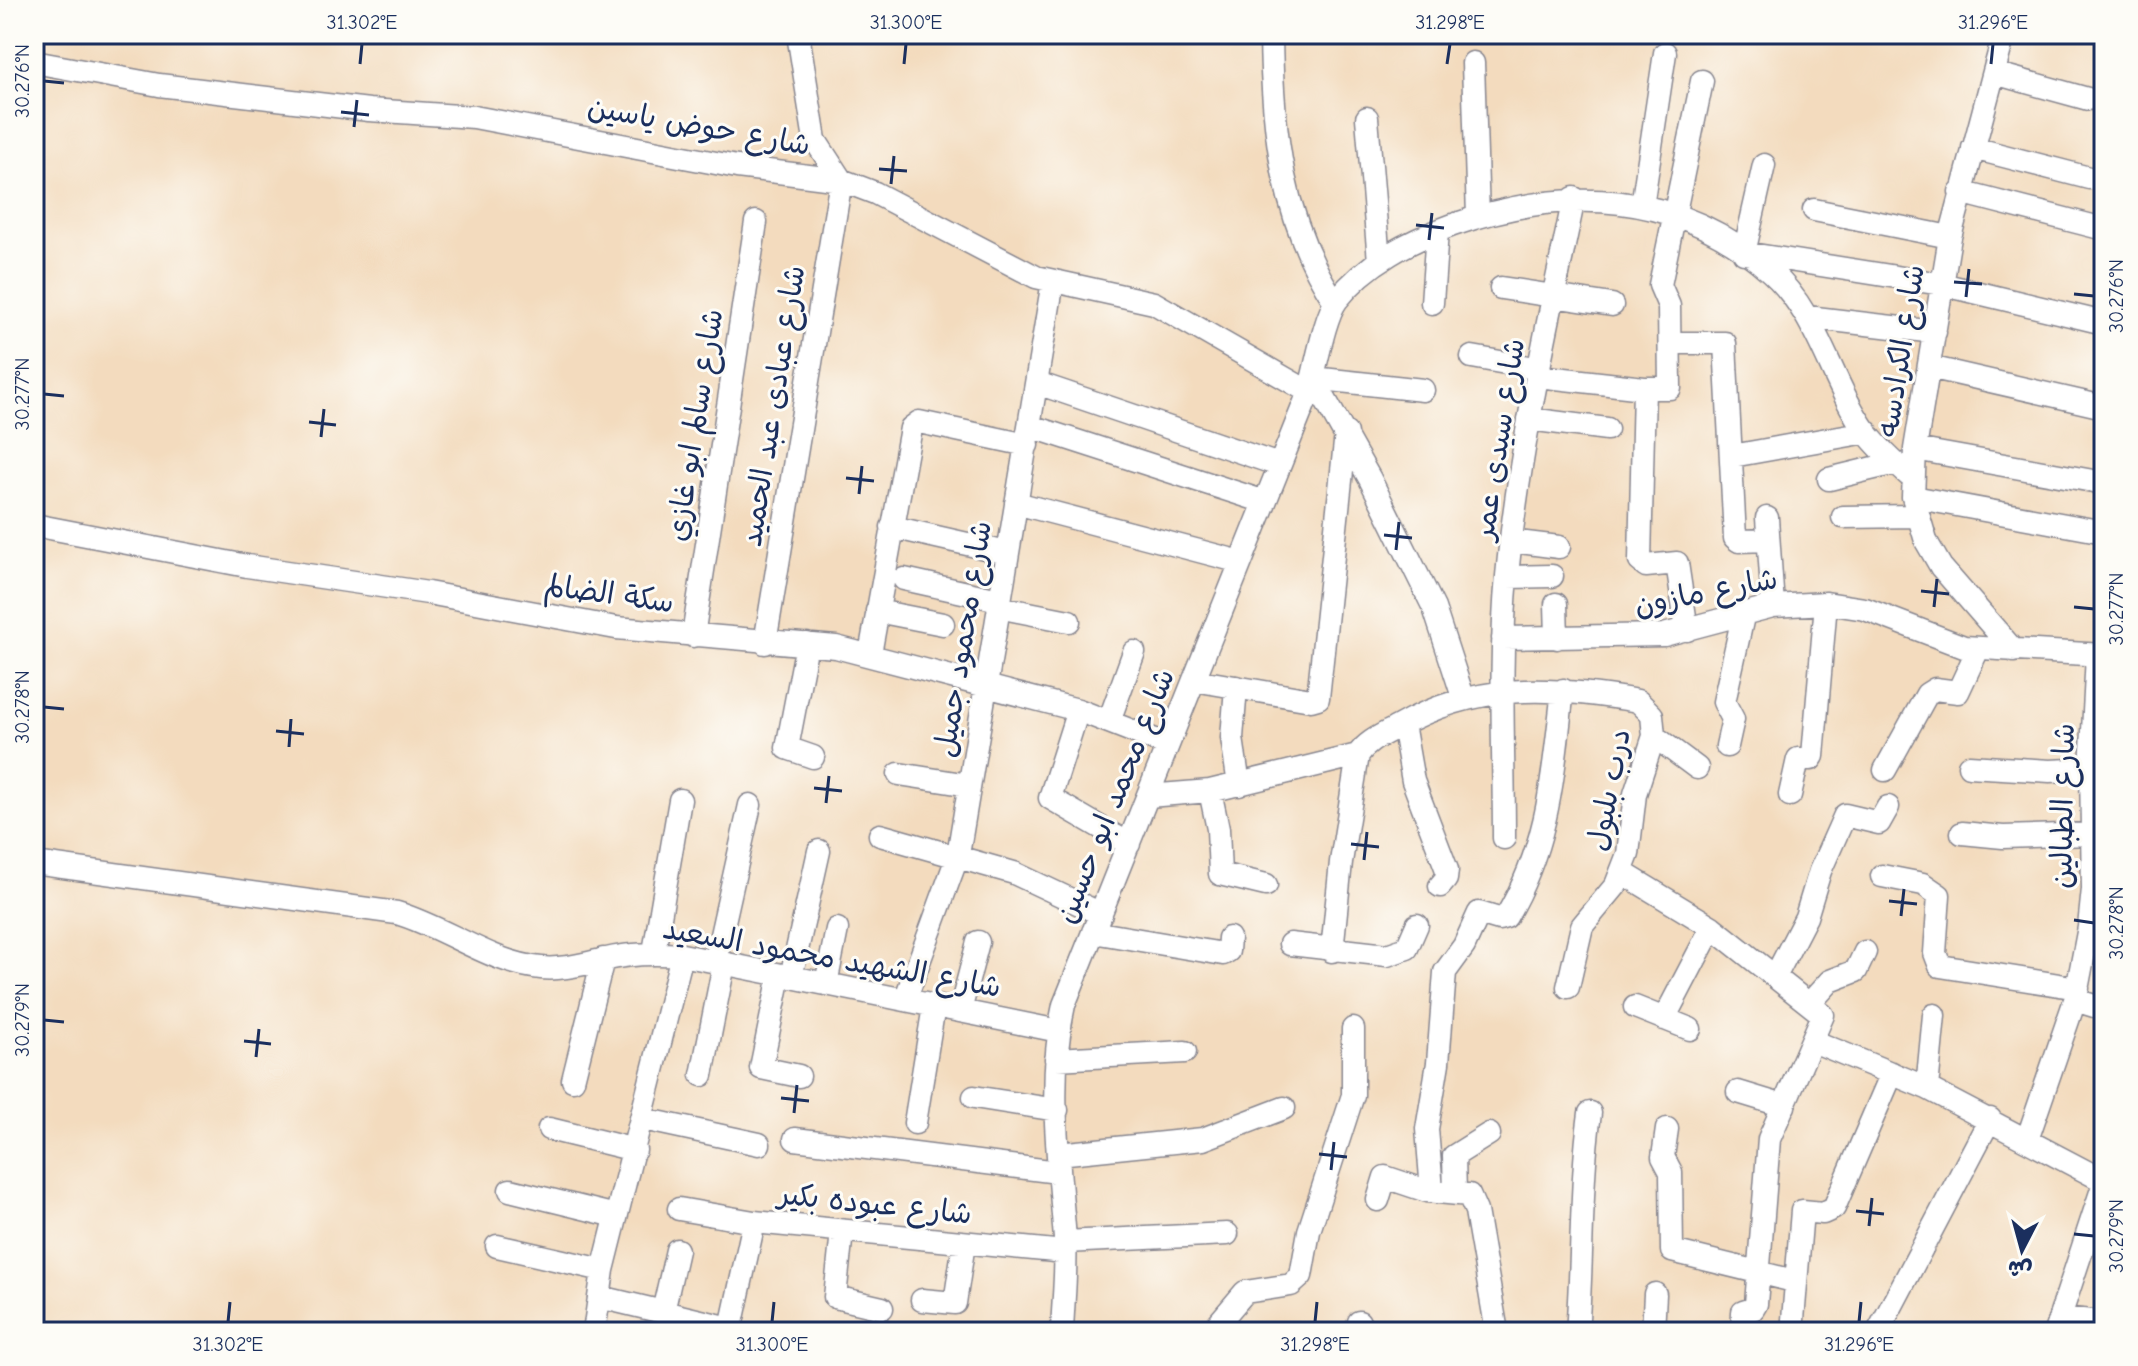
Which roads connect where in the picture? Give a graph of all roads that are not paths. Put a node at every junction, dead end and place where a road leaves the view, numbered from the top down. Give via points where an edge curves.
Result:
1 (798, 34) edge
2 (1271, 34) edge
3 (2004, 34) edge
4 (1665, 53) dead end
5 (34, 62) edge
6 (1473, 63) dead end
7 (1994, 73) junction
8 (1702, 81) dead end
9 (2088, 99) dead end
10 (1367, 118) dead end
11 (1973, 148) junction
12 (1764, 165) dead end
13 (2089, 178) dead end
14 (841, 180) junction
15 (1960, 192) junction
16 (1574, 198) junction
17 (1642, 206) junction
18 (1814, 210) dead end
19 (1676, 215) junction
20 (1478, 217) junction
21 (756, 222) dead end
22 (2104, 229) edge
23 (1437, 231) junction
24 (1950, 237) junction
25 (1744, 253) junction
26 (1379, 261) junction
27 (1053, 281) junction
28 (1941, 284) junction
29 (1501, 288) dead end
30 (1553, 296) junction
31 (1335, 302) junction
32 (1432, 303) dead end
33 (1612, 305) dead end
34 (1807, 317) junction
35 (2104, 323) edge
36 (1935, 332) junction
37 (1670, 343) junction
38 (1472, 357) dead end
39 (1929, 367) junction
40 (1539, 372) junction
41 (1037, 383) junction
42 (1311, 385) junction
43 (1644, 388) junction
44 (1423, 390) dead end
45 (2104, 407) edge
46 (1529, 419) junction
47 (1607, 429) dead end
48 (1867, 432) junction
49 (1346, 433) junction
50 (1028, 435) junction
51 (1915, 449) junction
52 (1732, 456) junction
53 (1895, 463) junction
54 (1279, 465) junction
55 (1829, 479) dead end
56 (2104, 483) edge
57 (1915, 497) junction
58 (1265, 502) junction
59 (1016, 503) junction
60 (1843, 517) dead end
61 (34, 525) edge
62 (892, 527) junction
63 (2104, 532) edge
64 (1511, 541) junction
65 (1559, 547) dead end
66 (1007, 553) junction
67 (1241, 562) junction
68 (1552, 576) dead end
69 (1507, 577) junction
70 (904, 579) dead end
71 (999, 603) junction
72 (1826, 603) junction
73 (1556, 604) dead end
74 (1773, 606) junction
75 (877, 611) junction
76 (1744, 612) junction
77 (1069, 621) dead end
78 (943, 624) dead end
79 (1687, 630) junction
80 (693, 636) junction
81 (1503, 638) junction
82 (1557, 638) junction
83 (765, 643) junction
84 (807, 644) junction
85 (1978, 649) junction
86 (2014, 651) junction
87 (1134, 652) dead end
88 (870, 654) junction
89 (2100, 655) edge
90 (1194, 680) junction
91 (985, 684) junction
92 (1236, 687) junction
93 (1563, 690) junction
94 (1504, 692) junction
95 (1463, 697) junction
96 (1078, 710) junction
97 (1109, 721) junction
98 (1403, 724) junction
99 (1654, 736) junction
100 (1168, 745) junction
101 (1727, 746) dead end
102 (1358, 755) junction
103 (813, 757) dead end
104 (1969, 766) dead end
105 (1697, 768) dead end
106 (2091, 769) junction
107 (1885, 770) dead end
108 (899, 774) dead end
109 (969, 785) junction
110 (1239, 785) junction
111 (1210, 791) junction
112 (1790, 795) dead end
113 (1148, 796) junction
114 (680, 800) dead end
115 (750, 805) dead end
116 (1888, 807) dead end
117 (1962, 833) dead end
118 (2092, 834) junction
119 (880, 835) dead end
120 (1504, 838) dead end
121 (1129, 844) junction
122 (819, 851) dead end
123 (958, 855) junction
124 (34, 863) edge
125 (1623, 873) junction
126 (1882, 876) dead end
127 (1266, 885) dead end
128 (1440, 886) dead end
129 (1097, 923) junction
130 (1417, 925) dead end
131 (1712, 927) junction
132 (837, 929) dead end
133 (1229, 938) dead end
134 (978, 942) dead end
135 (1290, 944) dead end
136 (1332, 951) junction
137 (654, 952) junction
138 (1865, 952) dead end
139 (682, 955) junction
140 (603, 959) junction
141 (720, 963) junction
142 (785, 976) junction
143 (1775, 977) junction
144 (826, 984) junction
145 (1568, 987) dead end
146 (2076, 994) junction
147 (905, 1000) junction
148 (1811, 1002) junction
149 (934, 1006) junction
150 (1635, 1007) dead end
151 (2104, 1009) edge
152 (960, 1011) junction
153 (1934, 1015) dead end
154 (1664, 1019) junction
155 (1353, 1029) dead end
156 (1690, 1029) dead end
157 (1059, 1031) junction
158 (1813, 1041) junction
159 (1185, 1052) dead end
160 (1056, 1059) junction
161 (1892, 1073) junction
162 (702, 1075) dead end
163 (799, 1076) dead end
164 (573, 1080) dead end
165 (1927, 1088) junction
166 (1738, 1092) dead end
167 (974, 1097) dead end
168 (1784, 1106) junction
169 (1284, 1108) dead end
170 (1057, 1110) junction
171 (1590, 1113) dead end
172 (643, 1119) junction
173 (1990, 1119) junction
174 (915, 1123) dead end
175 (549, 1129) dead end
176 (1667, 1129) dead end
177 (1489, 1134) dead end
178 (795, 1139) dead end
179 (2027, 1140) junction
180 (759, 1144) dead end
181 (635, 1150) junction
182 (1058, 1163) junction
183 (2104, 1182) edge
184 (510, 1190) dead end
185 (1444, 1192) junction
186 (1378, 1200) dead end
187 (679, 1209) dead end
188 (616, 1216) junction
189 (754, 1222) junction
190 (842, 1232) junction
191 (1227, 1234) dead end
192 (964, 1243) junction
193 (497, 1246) dead end
194 (1065, 1247) junction
195 (677, 1250) dead end
196 (603, 1270) junction
197 (1757, 1274) junction
198 (1794, 1281) junction
199 (1655, 1294) dead end
200 (600, 1297) junction
201 (922, 1300) dead end
202 (882, 1308) dead end
203 (663, 1312) junction
204 (2104, 1322) edge
205 (2058, 1325) edge
206 (730, 1330) edge
207 (594, 1332) edge
208 (1062, 1332) edge
209 (1211, 1332) edge
210 (1497, 1332) edge
211 (1577, 1332) edge
212 (1653, 1332) edge
213 (1742, 1332) edge
214 (1792, 1332) edge
215 (1878, 1332) edge

1 - 14 street via 815,140
2 - 31 street via 1288,203 1314,271
3 - 7 street, شارع الكرادسه
4 - 17 street
5 - 14 street, شارع حوض ياسين via 159,85 474,117 737,167
6 - 20 street
7 - 9 street
7 - 11 street, شارع الكرادسه
8 - 19 street
10 - 26 street
11 - 13 street
11 - 15 street, شارع الكرادسه
12 - 25 street
14 - 27 street, شارع حوض ياسين
14 - 83 street, شارع عبادى عبد الحميد
15 - 22 street
15 - 24 street, شارع الكرادسه
16 - 17 street
16 - 20 street
16 - 30 street, شارع سيدى عمر
17 - 19 street
18 - 24 street
19 - 25 street
19 - 37 street via 1660,285 1669,306
20 - 23 street
21 - 80 street, شارع سالم ابو غازي
23 - 26 street
23 - 32 street
24 - 28 street, شارع الكرادسه
25 - 28 street
25 - 34 street via 1780,281
26 - 31 street
27 - 41 street, شارع محمود جميل
27 - 42 street, شارع حوض ياسين via 1154,303
28 - 35 street
28 - 36 street, شارع الكرادسه
29 - 30 street
30 - 33 street
30 - 40 street, شارع سيدى عمر
31 - 42 street, شارع محمد ابو حسين
34 - 36 street
34 - 48 street
36 - 39 street, شارع الكرادسه
37 - 43 street via 1670,388
37 - 52 street via 1725,343
38 - 40 street
39 - 45 street
39 - 51 street, شارع الكرادسه
40 - 43 street
40 - 46 street, شارع سيدى عمر
41 - 50 street, شارع محمود جميل
41 - 54 street
42 - 44 street
42 - 49 street
42 - 54 street, شارع محمد ابو حسين
43 - 79 street via 1640,561 1646,566 1677,563
46 - 47 street
46 - 64 street, شارع سيدى عمر
48 - 52 street
48 - 53 street
49 - 92 street via 1318,698
49 - 95 street via 1443,627
50 - 58 street
50 - 59 street, شارع محمود جميل
50 - 62 street via 914,424
51 - 56 street
51 - 57 street, شارع الكرادسه
52 - 74 street via 1736,540 1767,529
53 - 55 street
53 - 57 street
54 - 58 street, شارع محمد ابو حسين
57 - 60 street
57 - 63 street
57 - 86 street, شارع الكرادسه via 1941,567
58 - 67 street, شارع محمد ابو حسين
59 - 66 street, شارع محمود جميل
59 - 67 street
61 - 80 street, سكة الضالم via 247,566 616,628
62 - 66 street
62 - 75 street
64 - 65 street
64 - 69 street, شارع سيدى عمر
66 - 71 street, شارع محمود جميل
67 - 90 street, شارع محمد ابو حسين
68 - 69 street
69 - 81 street, شارع سيدى عمر
70 - 71 street
71 - 77 street
71 - 91 street, شارع محمود جميل
72 - 74 street, شارع مازون
72 - 85 street, شارع مازون via 1865,609 1949,643
72 - 112 street via 1813,756 1798,759
73 - 82 street
74 - 76 street, شارع مازون
75 - 78 street
75 - 88 street
76 - 79 street, شارع مازون
76 - 101 street via 1724,702 1733,719
79 - 82 street, شارع مازون via 1640,638
80 - 83 street, سكة الضالم
81 - 82 street, شارع مازون
81 - 94 street, شارع سيدى عمر
83 - 84 street, سكة الضالم
84 - 88 street, سكة الضالم
84 - 103 street via 787,748
85 - 86 street, شارع مازون
85 - 107 street via 1958,692 1935,689 1927,694
86 - 89 street, شارع مازون
87 - 97 street
88 - 91 street, سكة الضالم
89 - 106 street, شارع الطبالين
90 - 92 street
90 - 100 street, شارع محمد ابو حسين
91 - 96 street, سكة الضالم
91 - 109 street, شارع محمود جميل
92 - 110 street via 1232,738
93 - 94 street, درب بلبول
93 - 99 street, درب بلبول via 1638,701 1652,715
93 - 185 street via 1539,850 1508,913 1499,919 1479,913 1445,972 1427,1129
94 - 95 street, درب بلبول
94 - 120 street, شارع سيدى عمر
95 - 98 street, درب بلبول
96 - 97 street, سكة الضالم
96 - 121 street via 1050,798
97 - 100 street, سكة الضالم
98 - 102 street, درب بلبول
98 - 128 street via 1413,781 1447,870
99 - 105 street
99 - 125 street, درب بلبول via 1635,794
100 - 113 street, شارع محمد ابو حسين
102 - 110 street
102 - 136 street
104 - 106 street via 2009,771
106 - 118 street, شارع الطبالين
108 - 109 street
109 - 123 street, شارع محمود جميل
110 - 111 street
111 - 113 street
111 - 127 street via 1220,874
113 - 121 street, شارع محمد ابو حسين
114 - 137 street
115 - 141 street
116 - 143 street via 1879,823 1844,817 1806,917
117 - 118 street
118 - 146 street, شارع الطبالين via 2089,927
119 - 123 street
121 - 129 street, شارع محمد ابو حسين
122 - 142 street
123 - 129 street via 1014,873
123 - 147 street, شارع محمود جميل
124 - 140 street, شارع الشهيد محمود السعيد via 397,913 430,923 487,954 544,969
125 - 131 street
125 - 145 street, درب بلبول via 1582,926
126 - 146 street via 1923,884 1939,895 1935,953 1940,966
129 - 133 street via 1223,954
129 - 157 street, شارع محمد ابو حسين via 1075,971
130 - 136 street via 1407,948 1399,953
131 - 143 street
131 - 154 street
132 - 144 street
134 - 152 street
135 - 136 street
137 - 139 street, شارع الشهيد محمود السعيد
137 - 140 street, شارع الشهيد محمود السعيد
138 - 148 street via 1856,971 1830,981
139 - 141 street, شارع الشهيد محمود السعيد
139 - 172 street
140 - 164 street
141 - 142 street, شارع الشهيد محمود السعيد
141 - 162 street
142 - 144 street, شارع الشهيد محمود السعيد
142 - 163 street via 761,1068
143 - 148 street
144 - 147 street, شارع الشهيد محمود السعيد
146 - 151 street
146 - 179 street, شارع الطبالين
147 - 149 street, شارع الشهيد محمود السعيد
148 - 158 street via 1823,1015
149 - 152 street, شارع الشهيد محمود السعيد
149 - 174 street
150 - 154 street
152 - 157 street, شارع الشهيد محمود السعيد
153 - 165 street
154 - 156 street
155 - 209 street via 1353,1095 1309,1231 1301,1276 1291,1285 1245,1292
157 - 160 street, شارع محمد ابو حسين
158 - 161 street
158 - 168 street
159 - 160 street
160 - 170 street, شارع محمد ابو حسين
161 - 165 street
161 - 198 street via 1834,1208 1802,1211
165 - 173 street
166 - 168 street
167 - 170 street
168 - 197 street via 1765,1156
169 - 182 street via 1203,1139
170 - 182 street, شارع محمد ابو حسين
171 - 211 street via 1582,1172
172 - 180 street
172 - 181 street
173 - 179 street
173 - 215 street
175 - 181 street
176 - 197 street via 1663,1157 1671,1172 1672,1251
177 - 185 street via 1454,1156
178 - 182 street
179 - 183 street
181 - 188 street
182 - 194 street, شارع محمد ابو حسين
183 - 205 street
184 - 188 street
185 - 186 street via 1385,1177
185 - 210 street via 1469,1195 1476,1211
187 - 189 street, شارع عبوده بكير
188 - 196 street
189 - 190 street, شارع عبوده بكير
189 - 206 street
190 - 192 street, شارع عبوده بكير
190 - 202 street via 835,1297
191 - 194 street, شارع عبوده بكير
192 - 194 street, شارع عبوده بكير
192 - 201 street via 955,1303
193 - 196 street
194 - 208 street, شارع محمد ابو حسين
195 - 203 street
196 - 200 street
197 - 198 street
197 - 213 street via 1755,1307 1743,1312
198 - 214 street
199 - 212 street
200 - 203 street
200 - 207 street
203 - 206 street
204 - 205 street

